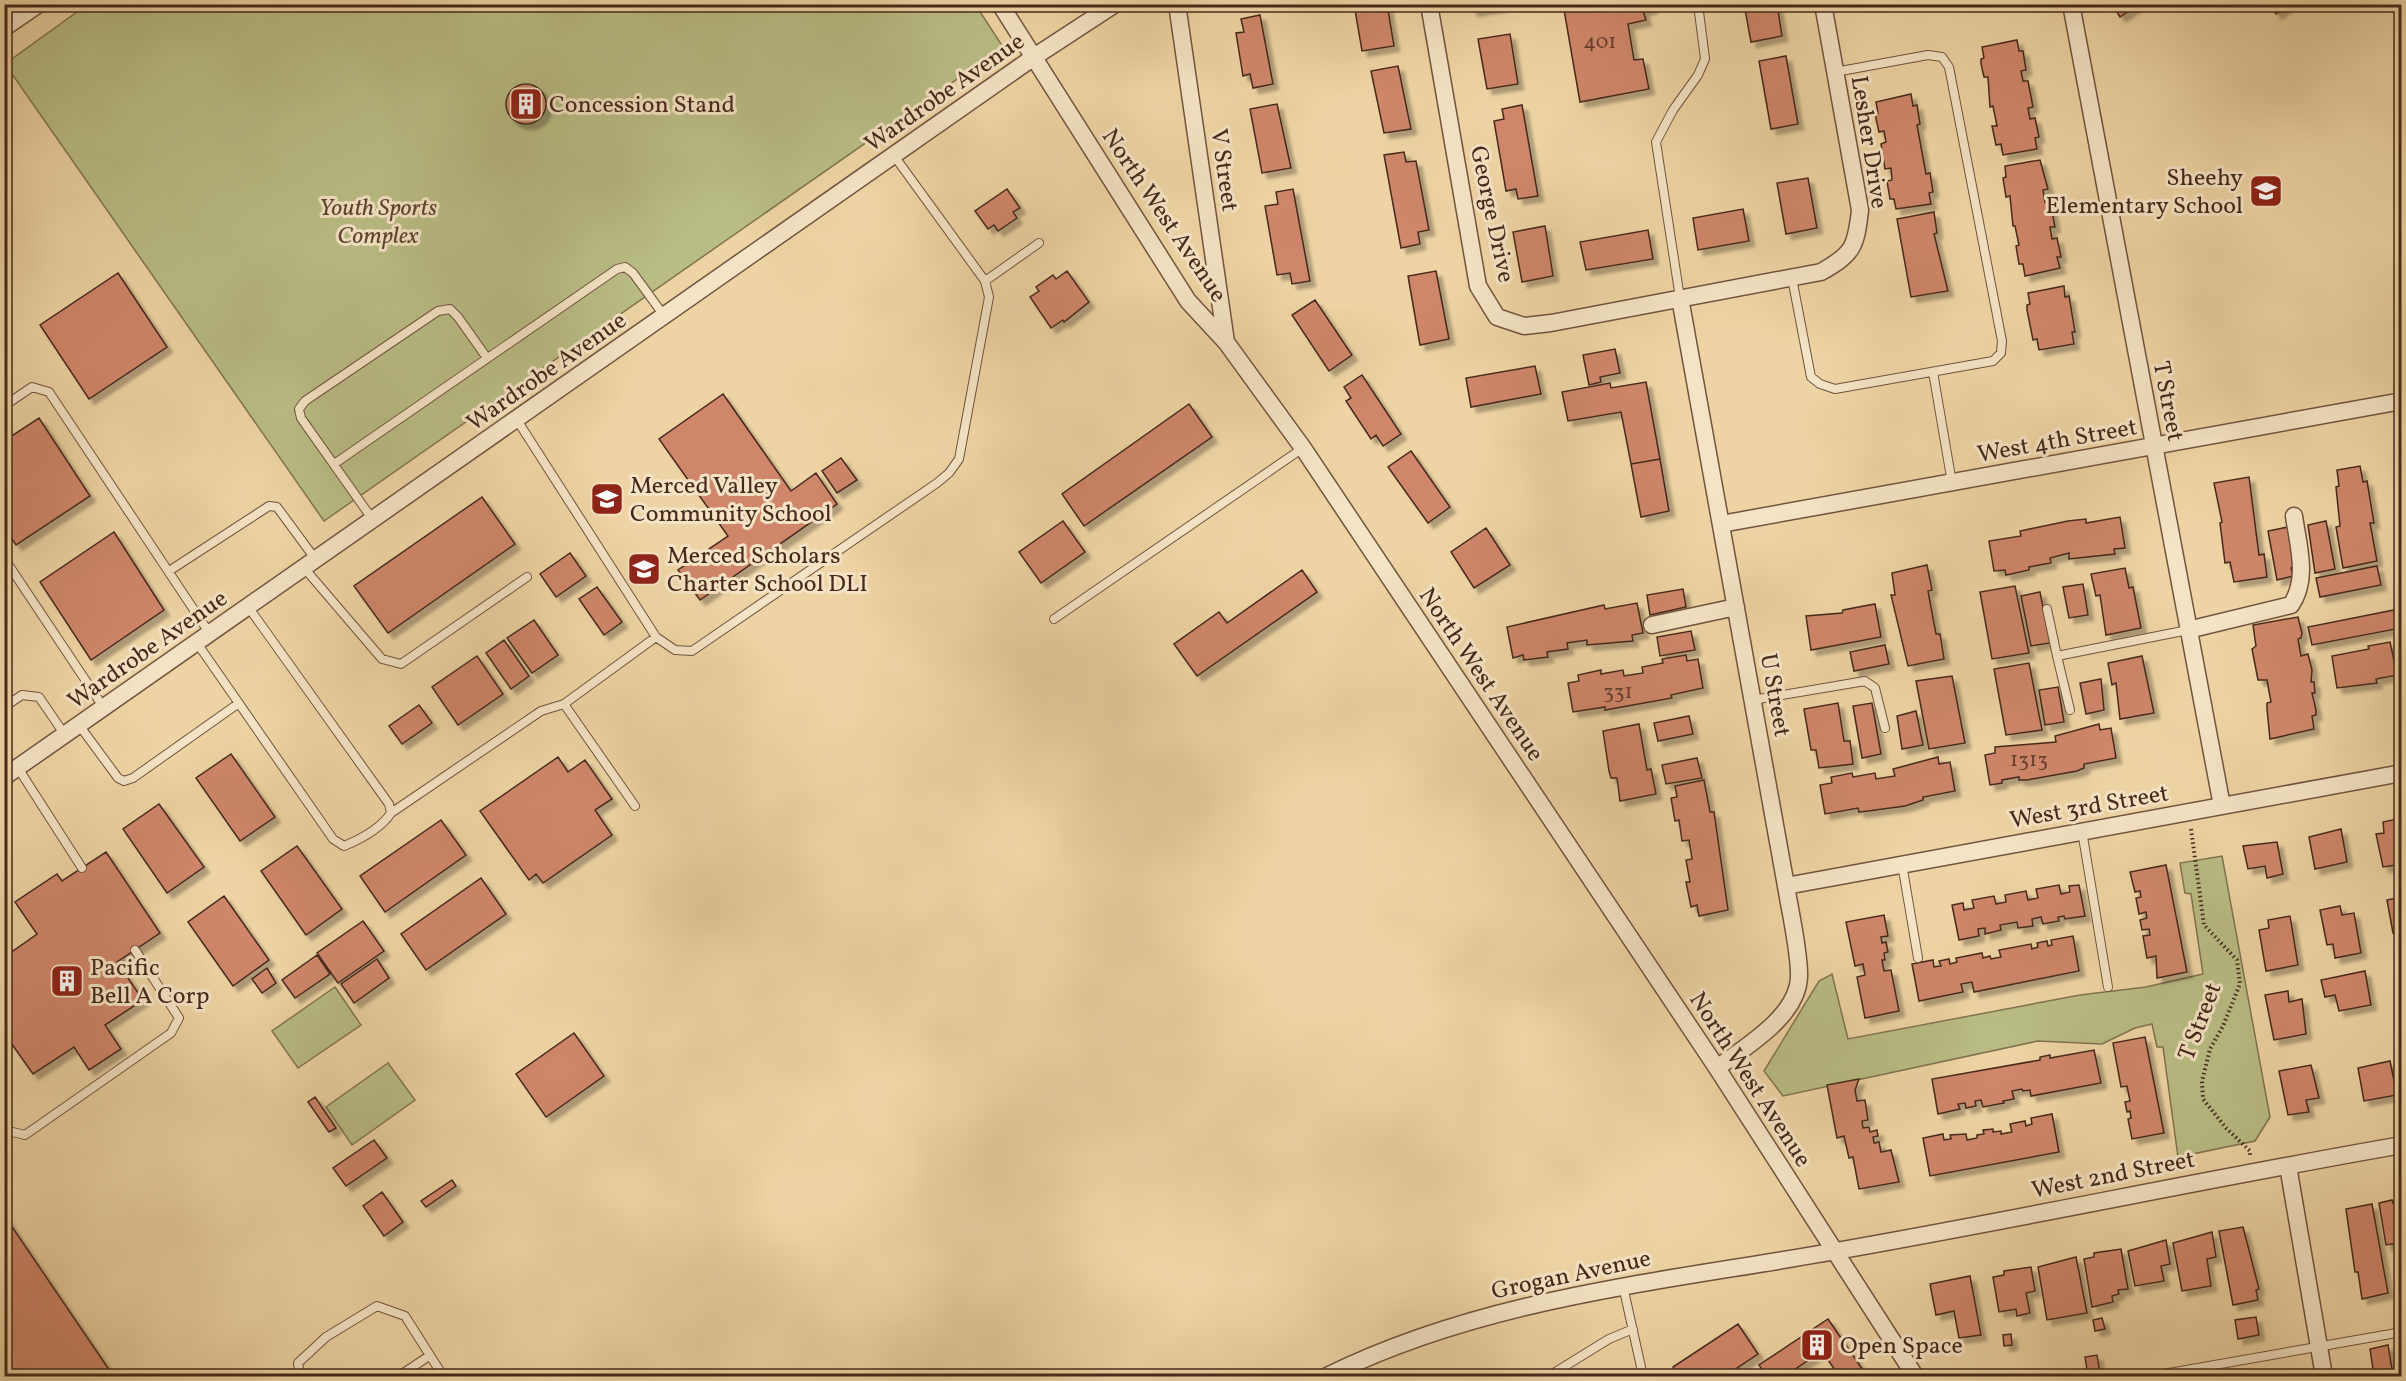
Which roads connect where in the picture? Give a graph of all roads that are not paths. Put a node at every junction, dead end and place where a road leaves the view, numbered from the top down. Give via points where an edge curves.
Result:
1 (39, 4) edge
2 (1000, 4) edge
3 (1115, 4) edge
4 (1177, 4) edge
5 (1429, 4) edge
6 (1698, 4) edge
7 (1823, 4) edge
8 (2071, 4) edge
9 (4, 28) edge
10 (1034, 57) junction
11 (1835, 72) junction
12 (895, 157) junction
13 (1039, 243) dead end
14 (1792, 278) junction
15 (985, 281) junction
16 (1680, 298) junction
17 (665, 317) junction
18 (1226, 342) junction
19 (488, 358) junction
20 (1933, 372) junction
21 (2402, 401) edge
22 (4, 406) edge
23 (517, 420) junction
24 (2153, 447) junction
25 (1303, 448) junction
26 (334, 464) junction
27 (1952, 483) junction
28 (2294, 516) dead end
29 (373, 521) junction
30 (1721, 524) junction
31 (4, 558) edge
32 (311, 564) junction
33 (169, 571) junction
34 (527, 577) dead end
35 (1736, 607) junction
36 (249, 608) junction
37 (2047, 609) dead end
38 (1054, 619) dead end
39 (1652, 625) dead end
40 (2188, 630) junction
41 (656, 637) junction
42 (204, 639) junction
43 (2057, 656) junction
44 (1753, 700) junction
45 (239, 703) junction
46 (564, 704) junction
47 (4, 707) edge
48 (104, 708) junction
49 (2070, 710) dead end
50 (79, 725) junction
51 (1885, 728) dead end
52 (65, 735) junction
53 (11, 773) edge
54 (2402, 773) edge
55 (635, 806) dead end
56 (2222, 806) junction
57 (391, 813) junction
58 (2082, 831) junction
59 (1902, 864) junction
60 (82, 868) dead end
61 (1786, 886) junction
62 (135, 950) dead end
63 (1918, 958) dead end
64 (2108, 987) dead end
65 (1717, 1068) junction
66 (4, 1130) edge
67 (2402, 1144) edge
68 (2288, 1166) junction
69 (1834, 1252) junction
70 (1623, 1285) junction
71 (1633, 1329) junction
72 (2402, 1332) edge
73 (2319, 1347) junction
74 (429, 1356) junction
75 (300, 1377) edge
76 (399, 1377) edge
77 (443, 1377) edge
78 (1327, 1377) edge
79 (1549, 1377) edge
80 (1643, 1377) edge
81 (1915, 1377) edge
82 (2152, 1377) edge
83 (2324, 1377) edge

1 - 9 street
2 - 10 street, North West Avenue
3 - 10 street, Wardrobe Avenue
4 - 18 street, V Street
5 - 16 street, George Drive via 1478,286 1497,317 1524,326
6 - 16 lane via 1705,59 1656,142
7 - 11 street, Lesher Drive
8 - 24 street, T Street
10 - 12 street, Wardrobe Avenue
10 - 18 street, North West Avenue via 1188,301
11 - 14 street, Lesher Drive via 1860,210 1857,237 1846,258 1821,272
11 - 20 lane via 1928,55 1942,57 1949,67 2002,341 2001,353 1993,361
12 - 15 lane
12 - 17 street, Wardrobe Avenue
13 - 15 lane
14 - 16 street, Lesher Drive
14 - 20 lane via 1811,377 1820,384 1835,389
15 - 41 lane via 989,297 985,322 959,459 949,473 692,651 675,651
16 - 30 street, U Street
17 - 19 lane via 633,273 626,267 617,269
17 - 23 street, Wardrobe Avenue
18 - 25 street, North West Avenue
19 - 26 lane
19 - 26 lane via 458,316 450,309 438,311 305,401 299,409 301,418
20 - 27 lane
21 - 24 street, West 4th Street
22 - 33 lane via 32,387 49,392
23 - 29 street, Wardrobe Avenue
23 - 41 lane
24 - 27 street, West 4th Street
24 - 40 street, T Street
25 - 38 lane
25 - 65 street, North West Avenue
26 - 29 lane
27 - 30 street, West 4th Street
28 - 40 street via 2301,568 2299,593 2291,605
29 - 32 street, Wardrobe Avenue
30 - 35 street, U Street
31 - 48 lane
32 - 33 lane via 277,507 269,506
32 - 34 lane via 382,659 401,664
32 - 36 street, Wardrobe Avenue
33 - 42 lane
35 - 39 street
35 - 44 street, U Street
36 - 42 street, Wardrobe Avenue
36 - 57 lane via 389,804
37 - 43 lane
40 - 43 lane
40 - 56 street, T Street
41 - 46 lane
42 - 45 lane
42 - 48 street, Wardrobe Avenue
43 - 49 lane
44 - 51 lane via 1865,681 1875,688
44 - 61 street, U Street
45 - 50 lane via 124,781
45 - 57 lane via 333,839 344,846 357,841
46 - 55 lane
46 - 57 lane via 541,711
47 - 52 lane via 21,695 39,697
48 - 50 street, Wardrobe Avenue
50 - 52 street, Wardrobe Avenue
52 - 53 street, Wardrobe Avenue
53 - 60 lane
54 - 56 street, West 3rd Street
56 - 58 street, West 3rd Street
58 - 59 street, West 3rd Street
58 - 64 lane
59 - 61 street, West 3rd Street
59 - 63 lane
61 - 65 street, U Street via 1799,979 1787,1009 1766,1032
62 - 66 lane via 178,1018 171,1033 25,1135
65 - 69 street, North West Avenue
67 - 68 street, West 2nd Street
68 - 69 street, West 2nd Street
68 - 73 street
69 - 70 street, Grogan Avenue
69 - 81 street, North West Avenue
70 - 71 lane
70 - 78 street, Grogan Avenue via 1538,1302 1454,1325
71 - 79 lane via 1609,1339
71 - 80 lane
72 - 73 lane
73 - 82 lane
73 - 83 street
74 - 75 lane via 405,1317 377,1306 326,1337 297,1363
74 - 76 lane
74 - 77 lane

